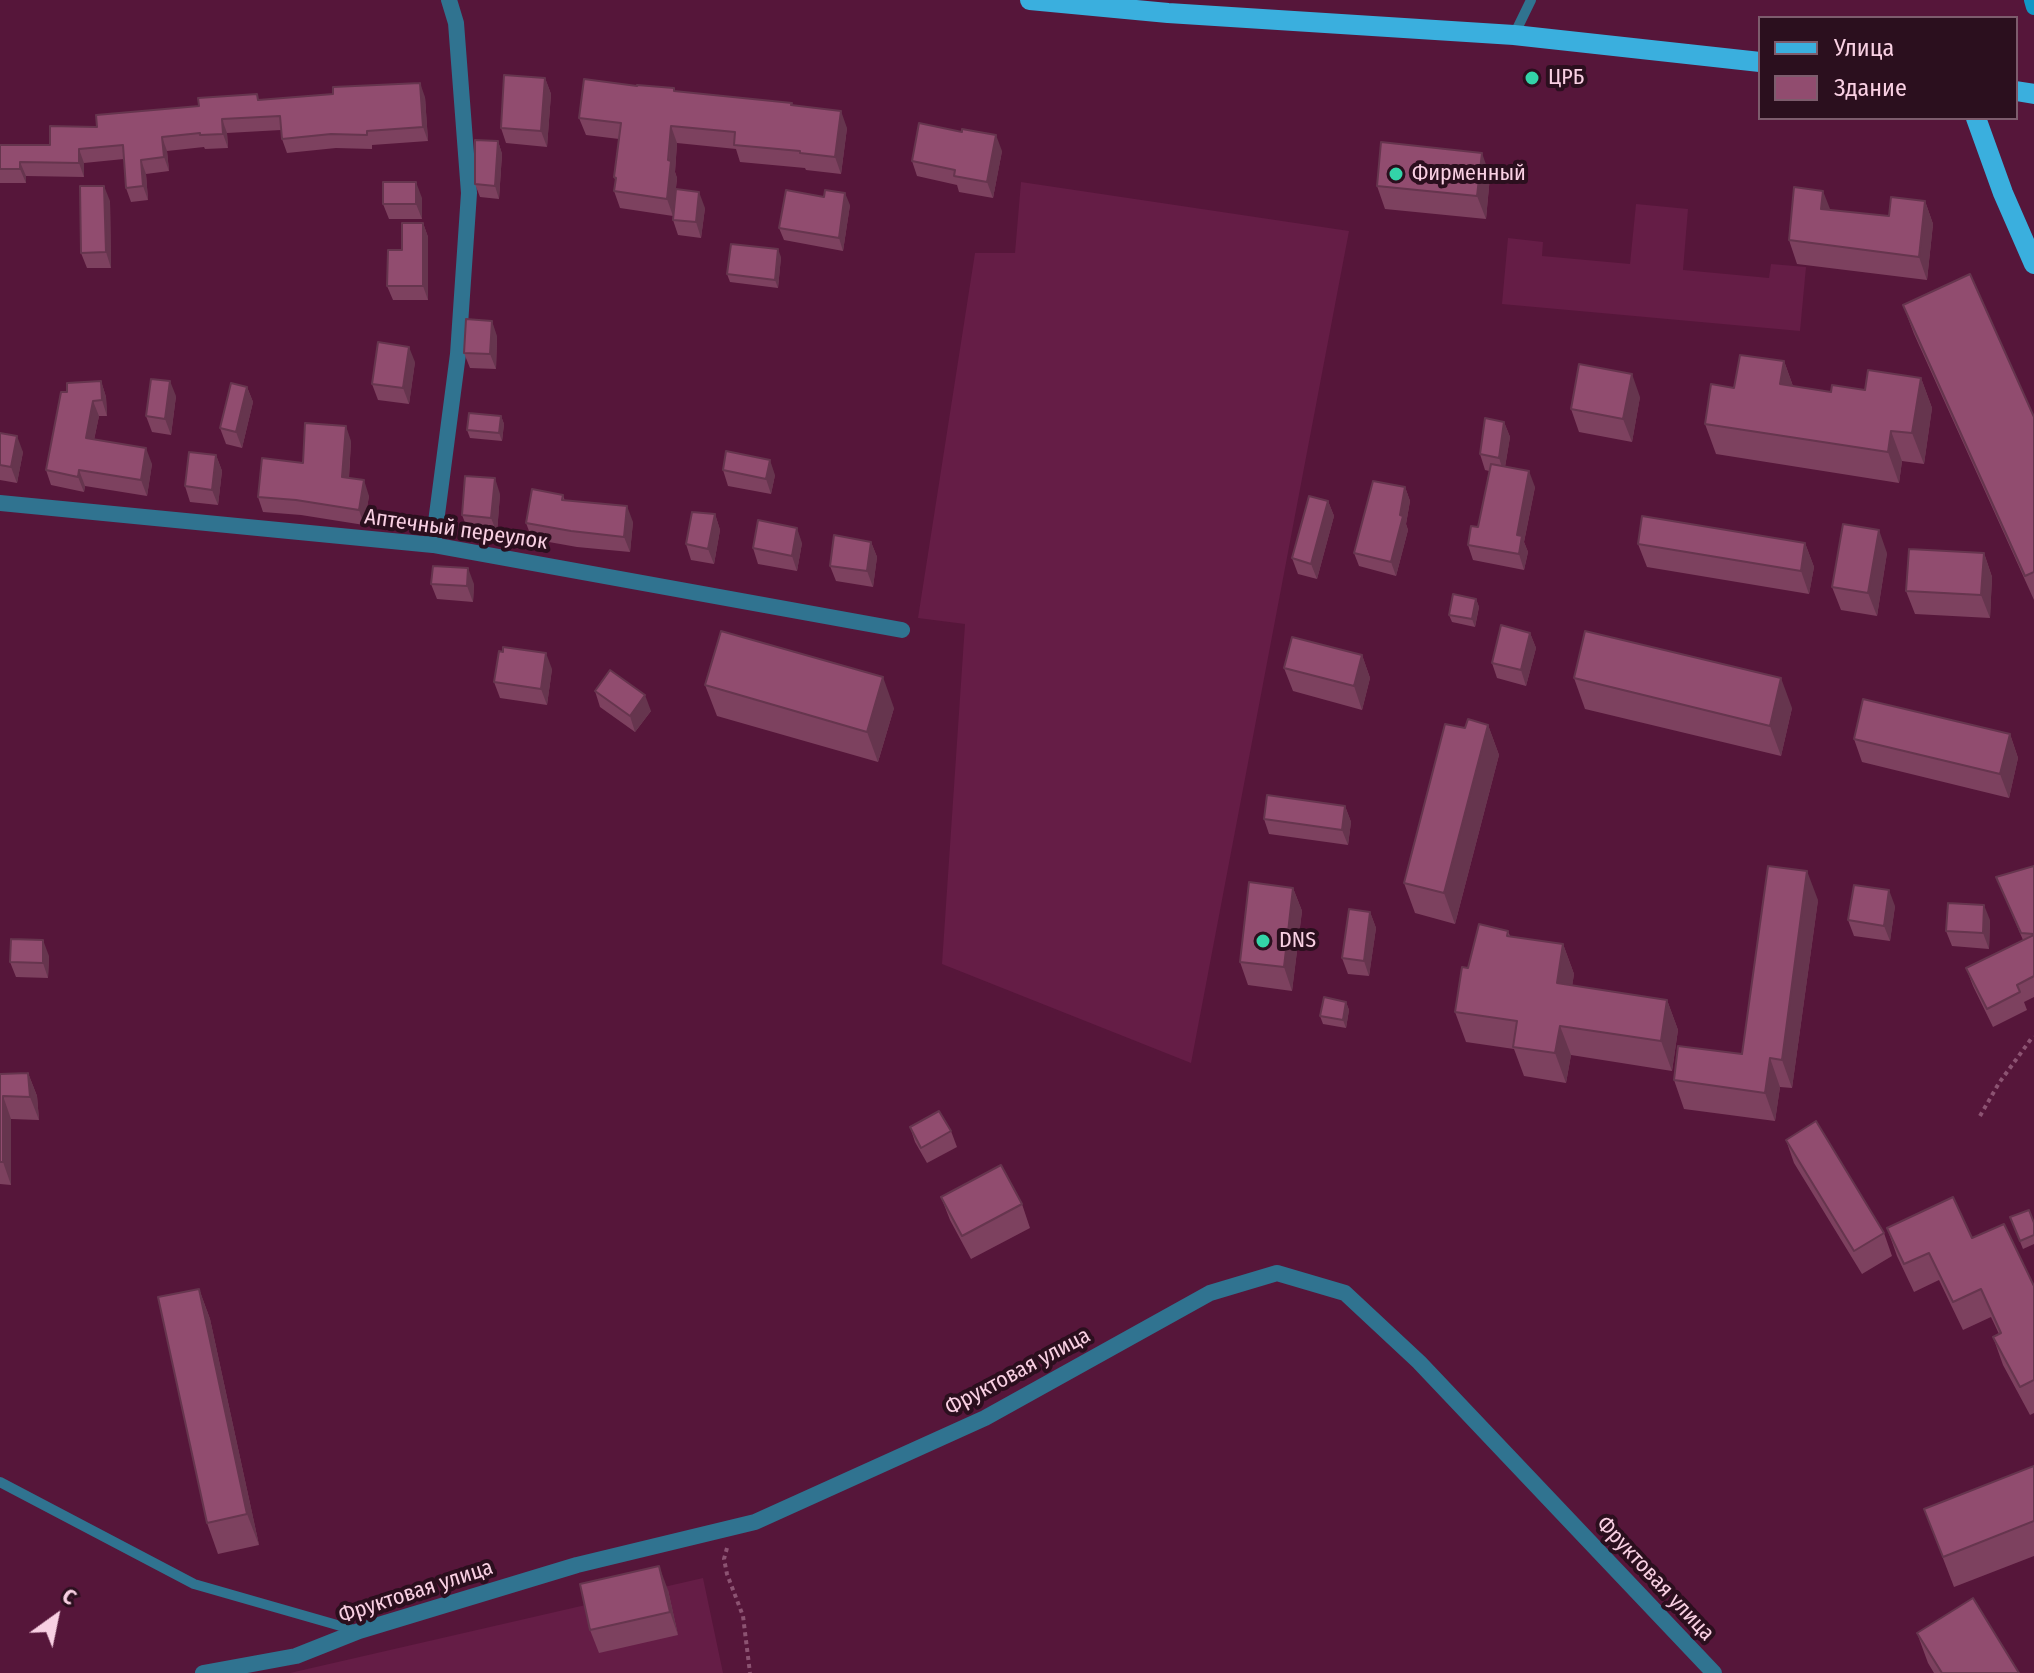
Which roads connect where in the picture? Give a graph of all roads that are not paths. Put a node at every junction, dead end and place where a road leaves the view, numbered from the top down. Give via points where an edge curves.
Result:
1 (449, 0) edge
2 (1030, 0) edge
3 (1531, 0) edge
4 (2032, 0) edge
5 (2034, 7) edge
6 (1514, 35) junction
7 (1758, 62) edge
8 (1977, 120) edge
9 (2034, 264) edge
10 (0, 503) edge
11 (433, 545) junction
12 (902, 630) dead end
13 (0, 1482) edge
14 (359, 1631) junction
15 (203, 1673) edge
16 (1714, 1673) edge

1 - 11 street via 456,23 469,193 458,354
2 - 6 main road
3 - 6 lane
4 - 5 main road
6 - 7 main road
8 - 9 main road
10 - 11 street, Аптечный переулок
11 - 12 street, Аптечный переулок
13 - 14 lane via 194,1584
14 - 15 street, Фруктовая улица via 296,1656
14 - 16 street, Фруктовая улица via 577,1565 755,1522 985,1418 1210,1293 1277,1273 1345,1293 1419,1362

